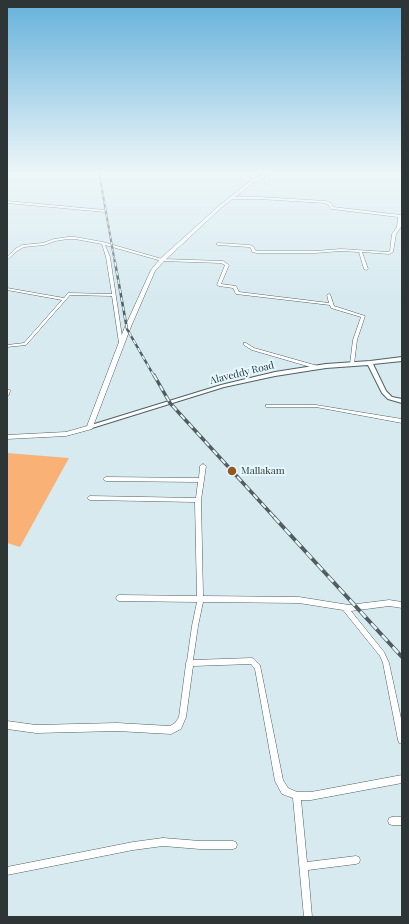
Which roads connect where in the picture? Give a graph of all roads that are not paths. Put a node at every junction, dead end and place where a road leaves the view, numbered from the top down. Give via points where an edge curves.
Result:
1 (211, 216) edge
2 (401, 221) edge
3 (103, 243) junction
4 (218, 244) dead end
5 (360, 251) junction
6 (7, 259) edge
7 (162, 260) junction
8 (366, 269) dead end
9 (7, 289) edge
10 (114, 295) junction
11 (329, 295) dead end
12 (64, 299) junction
13 (330, 304) junction
14 (121, 343) junction
15 (245, 344) dead end
16 (7, 346) edge
17 (402, 359) edge
18 (370, 363) junction
19 (352, 364) junction
20 (316, 367) junction
21 (402, 401) edge
22 (268, 406) dead end
23 (402, 421) edge
24 (90, 427) junction
25 (7, 437) edge
26 (203, 466) dead end
27 (106, 479) dead end
28 (201, 480) junction
29 (90, 498) dead end
30 (198, 500) junction
31 (119, 598) dead end
32 (200, 600) junction
33 (402, 605) edge
34 (345, 608) junction
35 (189, 663) junction
36 (400, 723) edge
37 (7, 726) edge
38 (402, 740) edge
39 (402, 779) edge
40 (297, 796) junction
41 (392, 821) dead end
42 (402, 821) edge
43 (233, 845) dead end
44 (356, 860) dead end
45 (304, 867) junction
46 (7, 871) edge
47 (308, 917) edge

1 - 7 main road
2 - 5 street via 394,234 392,251
3 - 6 street via 68,238 54,240 44,244 23,246
3 - 7 street
3 - 10 street
4 - 5 street via 250,246 257,252
5 - 8 street
7 - 13 street via 222,262 226,265 219,285 235,287 237,293
7 - 14 main road via 153,270
9 - 12 street
10 - 12 street via 72,293
10 - 14 street
11 - 13 street
12 - 16 street via 25,344
13 - 19 street via 335,309 363,316
14 - 24 main road
15 - 20 street via 253,349
17 - 18 street, Alaveddy Road
18 - 19 street, Alaveddy Road
18 - 21 street via 384,392 390,398
19 - 20 street, Alaveddy Road
20 - 24 street, Alaveddy Road via 223,386
22 - 23 street via 316,406
24 - 25 main road via 66,434
26 - 28 street
27 - 28 street
28 - 30 street
29 - 30 street
30 - 32 street
31 - 32 street
32 - 34 street via 299,600
32 - 35 street
33 - 34 street via 389,603
34 - 36 street via 382,654
35 - 37 street via 182,718 175,729 36,729
35 - 40 street via 252,661 258,667 279,781 285,791
36 - 38 street
39 - 40 street via 311,796
40 - 45 street
41 - 42 street
43 - 46 street via 163,842
44 - 45 street
45 - 47 street

